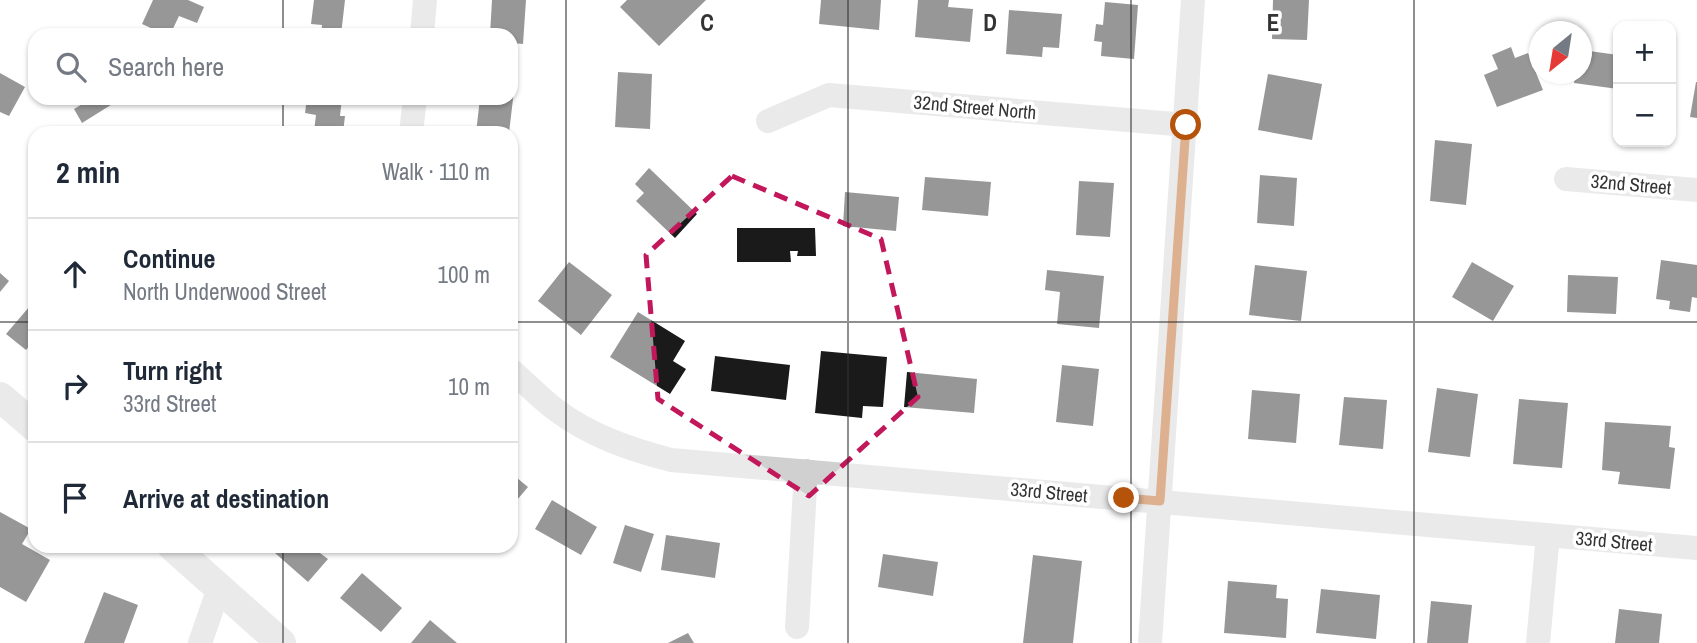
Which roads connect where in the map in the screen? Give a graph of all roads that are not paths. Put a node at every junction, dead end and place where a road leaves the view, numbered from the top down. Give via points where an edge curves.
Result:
1 (425, 0) edge
2 (1193, 0) edge
3 (423, 28) edge
4 (414, 105) edge
5 (768, 121) dead end
6 (1186, 125) junction
7 (412, 126) edge
8 (1566, 179) dead end
9 (1697, 190) edge
10 (518, 376) edge
11 (806, 471) junction
12 (1160, 501) junction
13 (1548, 535) junction
14 (1697, 548) edge
15 (180, 553) edge
16 (219, 588) junction
17 (797, 626) dead end
18 (200, 643) edge
19 (281, 643) edge
20 (1150, 643) edge
21 (1538, 643) edge

1 - 3 street
2 - 6 street
4 - 7 street
5 - 6 street, 32nd Street North via 829,95
6 - 12 street
8 - 9 street, 32nd Street
10 - 11 street, 33rd Street via 591,433 630,449 671,460
11 - 12 street, 33rd Street
11 - 17 street
12 - 13 street, 33rd Street
12 - 20 street
13 - 14 street, 33rd Street
13 - 21 street
15 - 16 street
16 - 18 street
16 - 19 street

